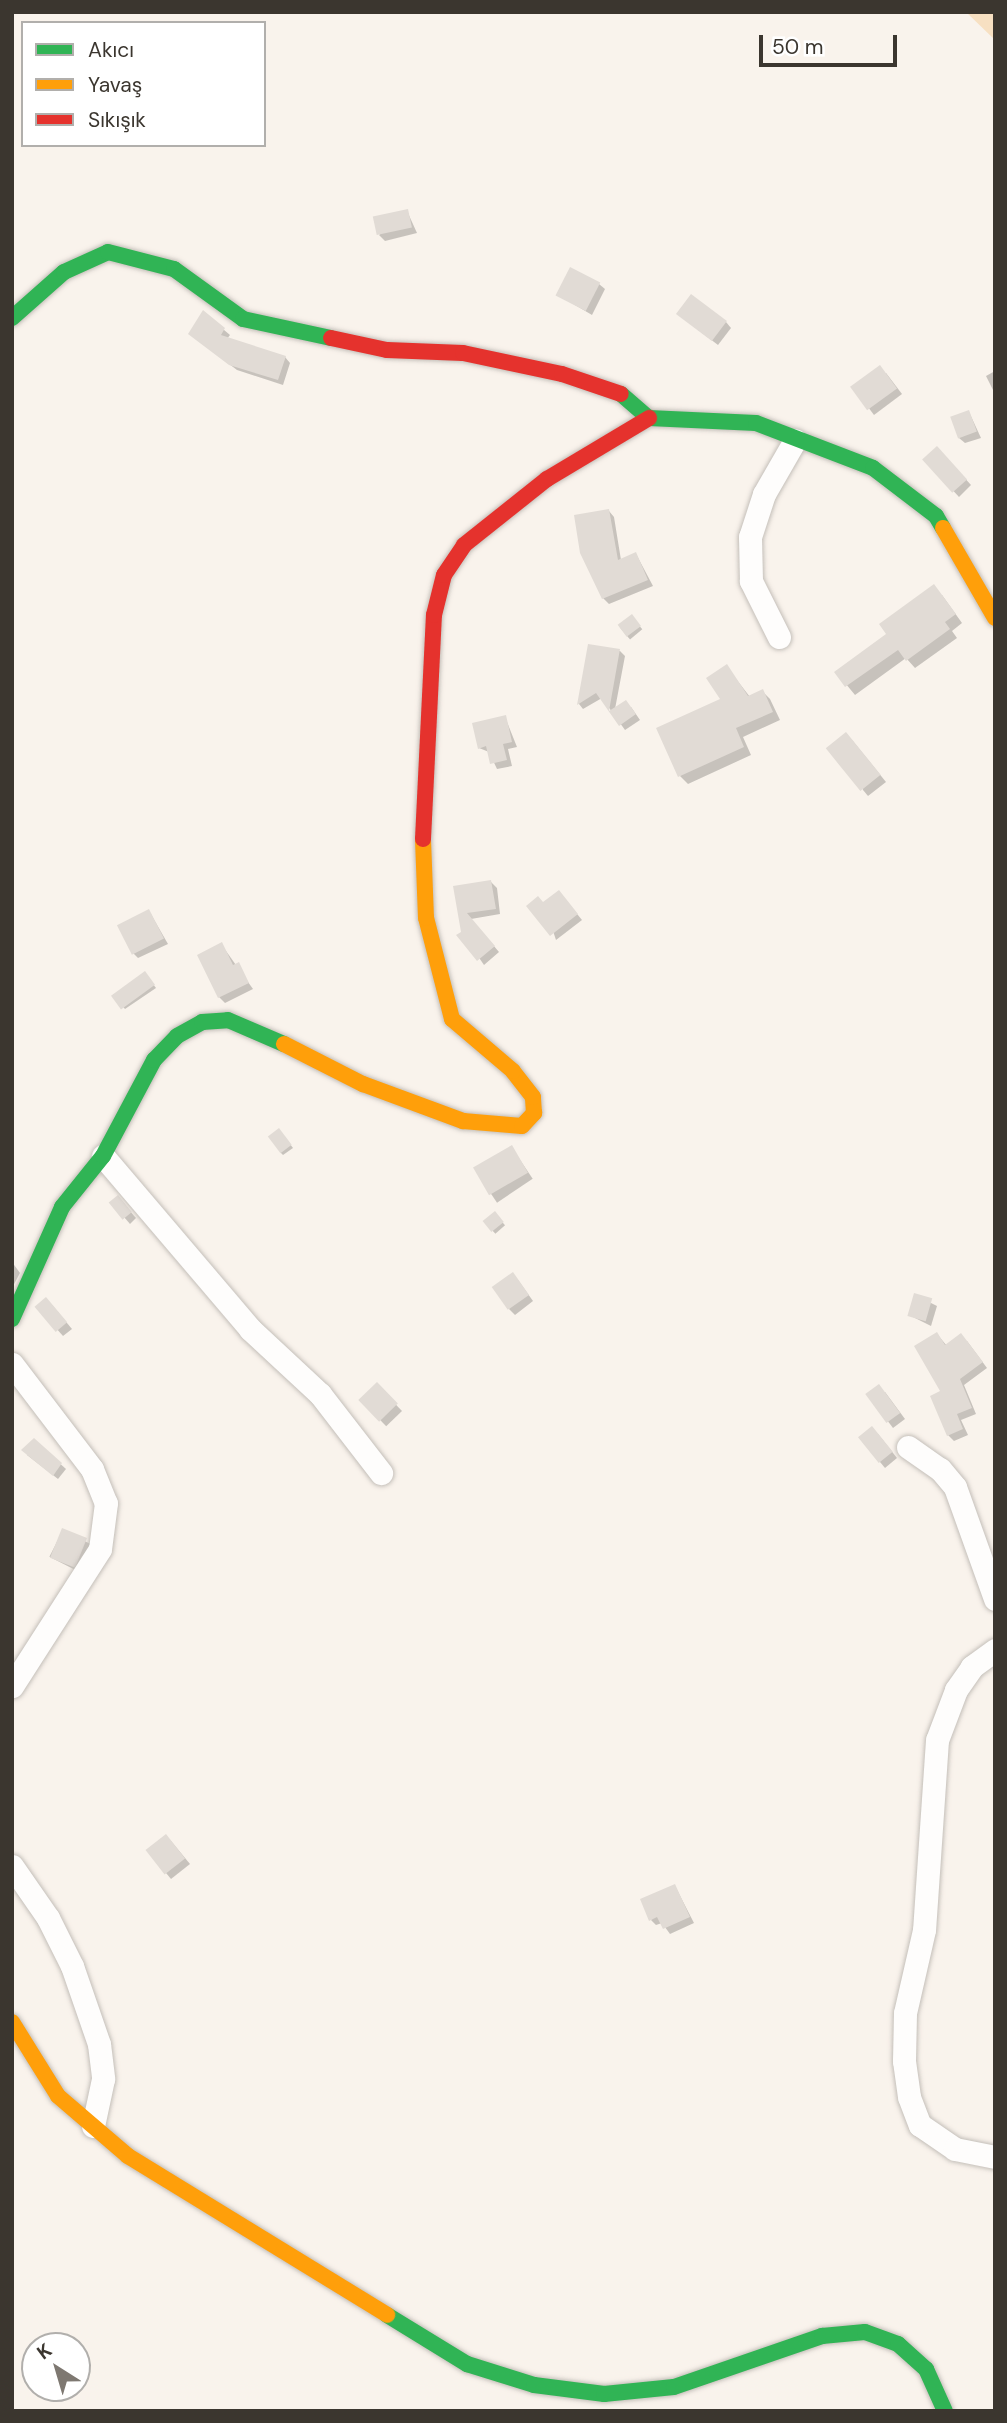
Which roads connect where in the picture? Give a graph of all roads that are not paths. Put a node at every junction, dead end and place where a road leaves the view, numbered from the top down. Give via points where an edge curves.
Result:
1 (12, 318) edge
2 (649, 418) junction
3 (795, 440) junction
4 (995, 618) edge
5 (779, 637) dead end
6 (103, 1156) junction
7 (12, 1319) edge
8 (12, 1364) edge
9 (908, 1447) dead end
10 (381, 1473) dead end
11 (995, 1599) edge
12 (995, 1650) edge
13 (12, 1686) edge
14 (12, 1866) edge
15 (12, 2022) edge
16 (93, 2126) junction
17 (995, 2157) edge
18 (945, 2411) edge

1 - 2 street via 64,272 107,252 174,269 202,285 243,320 387,350 463,354 562,374 618,392
2 - 3 street via 756,423
2 - 6 street via 547,479 464,545 444,575 434,615 422,862 426,918 452,1019 513,1071 533,1097 534,1113 522,1125 495,1127 463,1121 363,1084 326,1062 228,1020 202,1022 177,1036 153,1060
3 - 4 street via 873,468 936,516
3 - 5 street via 764,494 750,537 751,581
6 - 7 street via 62,1207
6 - 10 street via 250,1329 320,1394
8 - 13 street via 92,1469 106,1503 100,1549
9 - 11 street via 940,1469 955,1487
12 - 17 street via 972,1667 956,1690 937,1741 924,1930 905,2013 904,2061 909,2097 920,2125 955,2149
14 - 16 street via 66,1954 99,2044 103,2079
15 - 16 street via 58,2096
16 - 18 street via 147,2168 467,2364 534,2385 604,2394 674,2387 822,2336 864,2332 898,2344 926,2369

